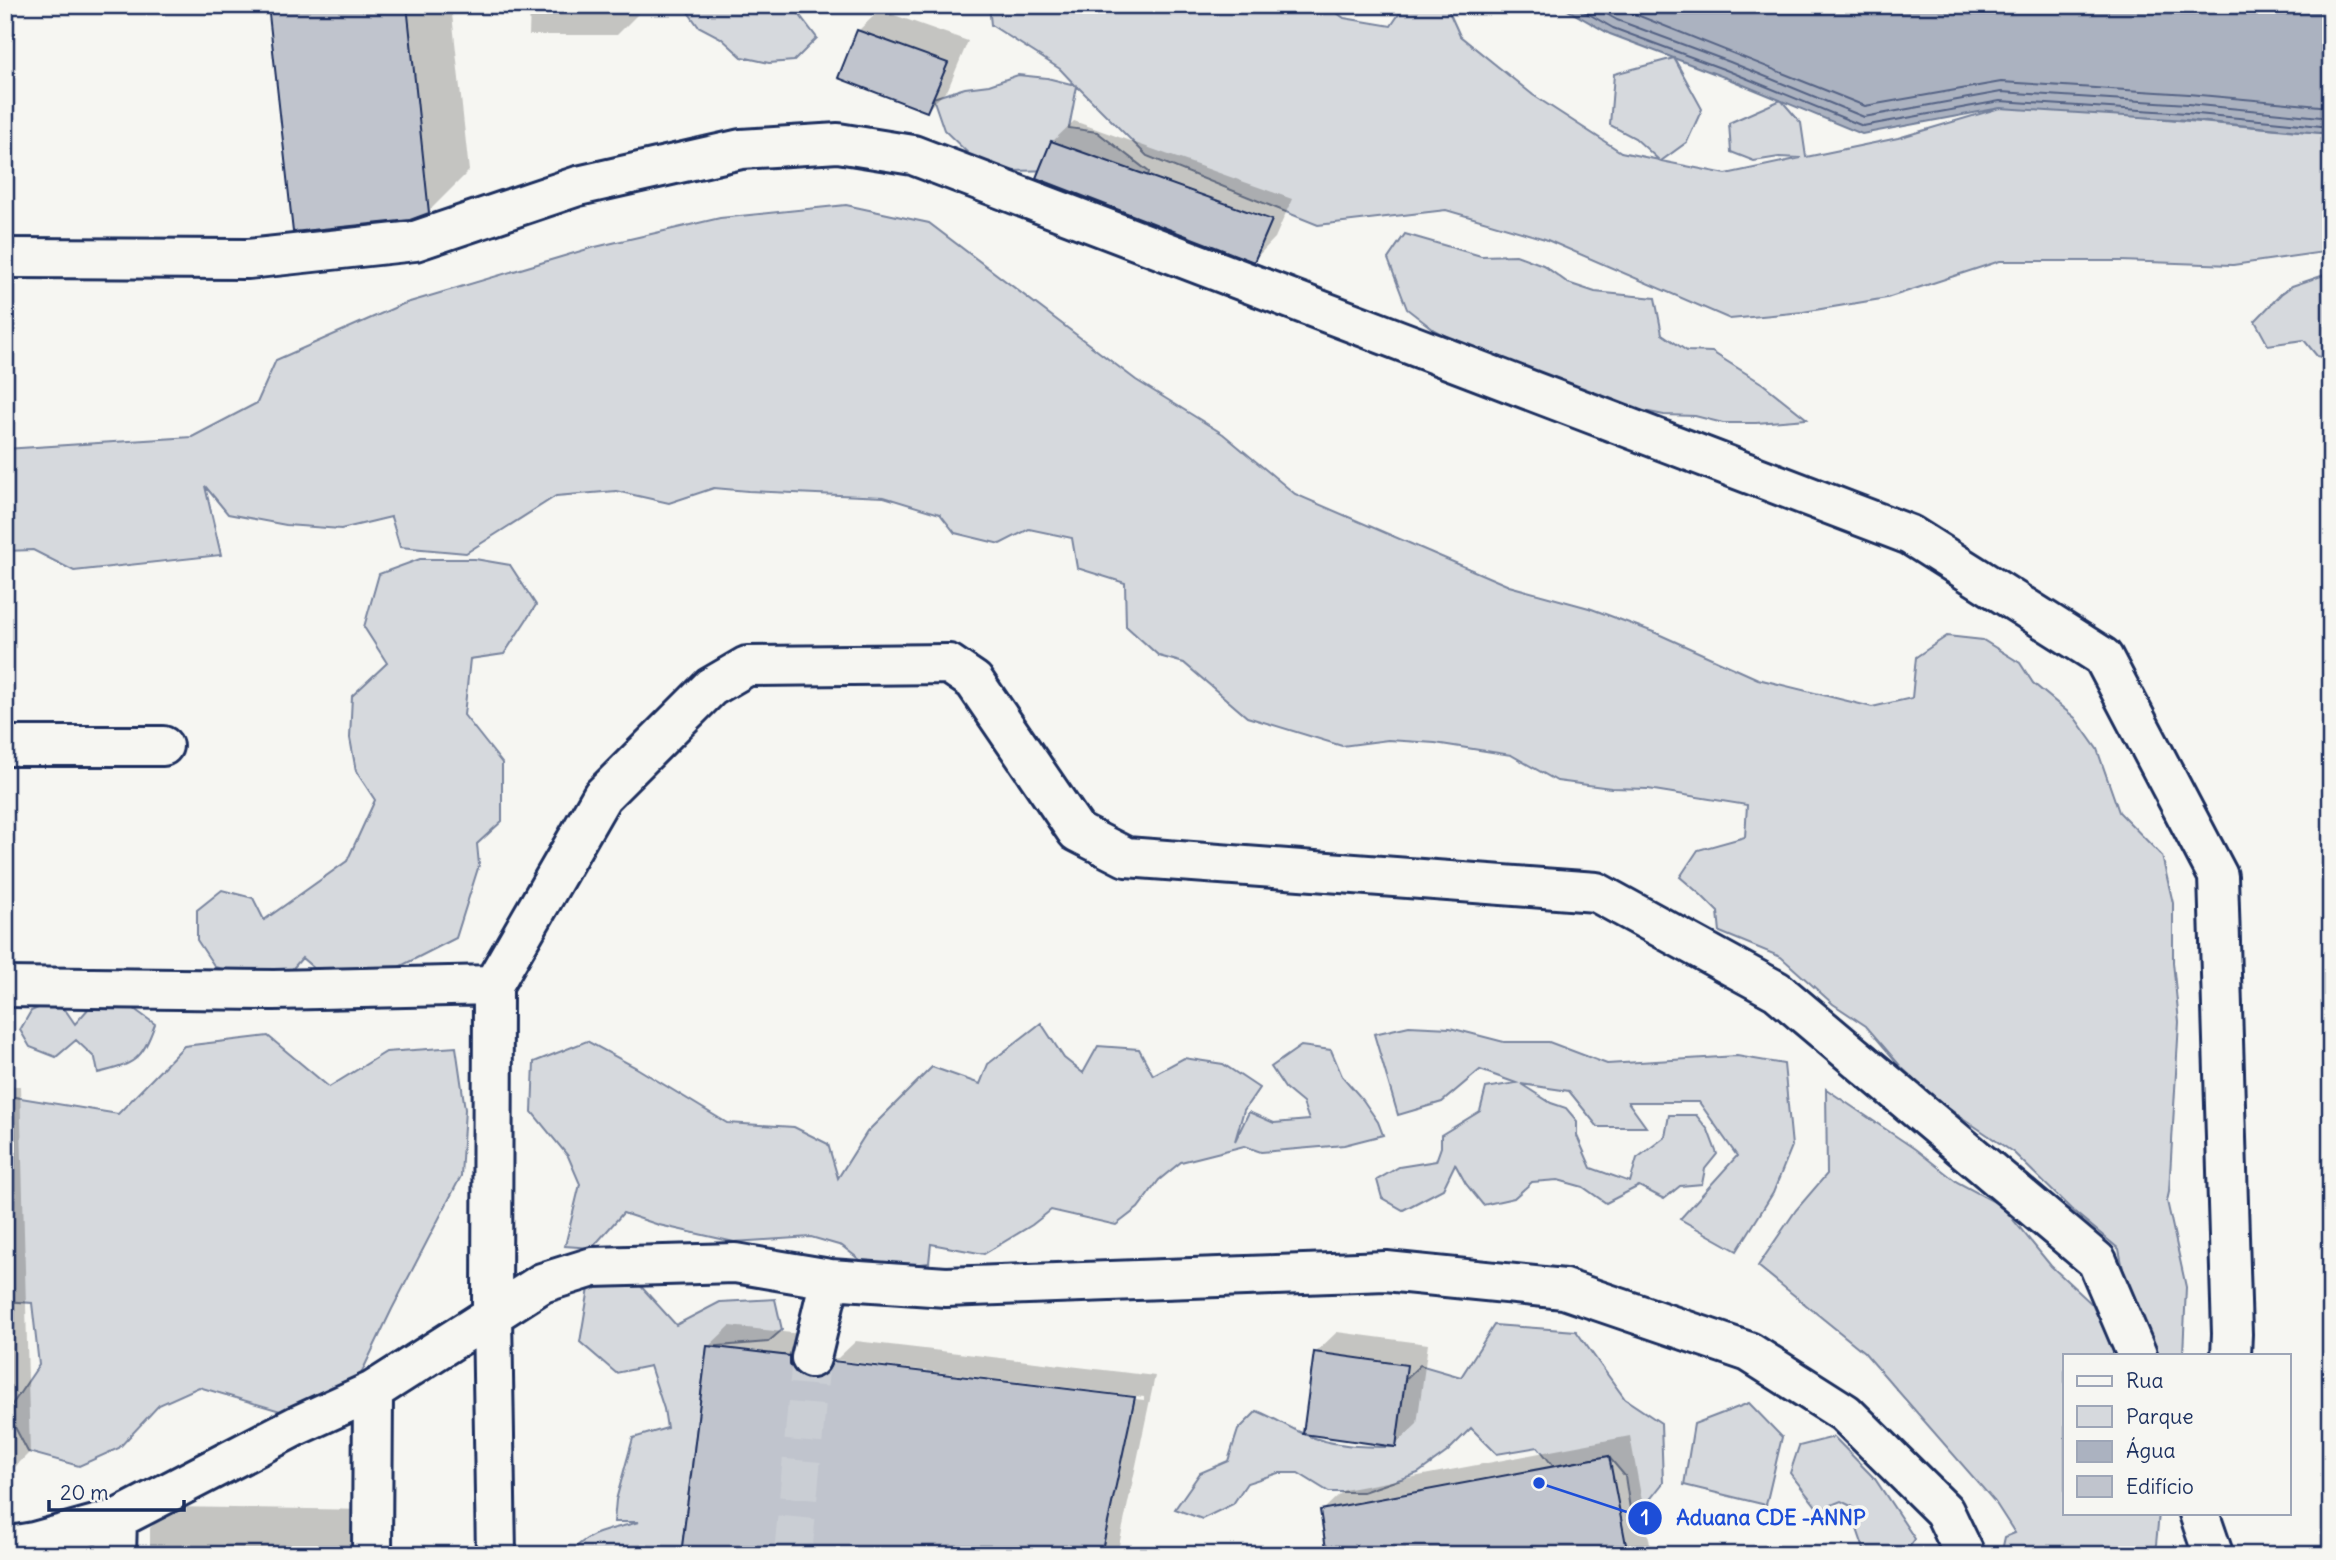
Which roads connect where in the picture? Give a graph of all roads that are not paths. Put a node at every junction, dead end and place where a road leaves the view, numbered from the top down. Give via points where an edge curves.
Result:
1 (5, 258) edge
2 (5, 746) edge
3 (163, 746) dead end
4 (493, 985) junction
5 (5, 987) edge
6 (830, 1279) junction
7 (492, 1315) junction
8 (2137, 1354) edge
9 (2231, 1354) edge
10 (811, 1359) tunnel mouth
11 (373, 1391) junction
12 (2199, 1514) edge
13 (2217, 1514) edge
14 (116, 1537) edge
15 (5, 1547) edge
16 (2213, 1554) edge
17 (372, 1555) edge
18 (496, 1555) edge
19 (1965, 1555) edge

1 - 9 lane via 248,259 415,241 578,186 741,149 838,143 913,155 1910,536 2103,657 2218,876
2 - 3 lane
4 - 5 lane via 274,990
4 - 7 lane
4 - 8 lane via 602,796 711,687 747,666 949,664 974,681 1077,832 1126,857 1596,892 1777,991 2096,1261
6 - 7 lane via 735,1264 593,1267 542,1283
6 - 10 lane
6 - 19 lane via 946,1287 1386,1271 1564,1289 1749,1352 1845,1413 1944,1511
7 - 11 lane
7 - 18 lane
11 - 14 lane via 296,1426
11 - 17 lane
12 - 16 lane
13 - 16 lane
14 - 15 lane

